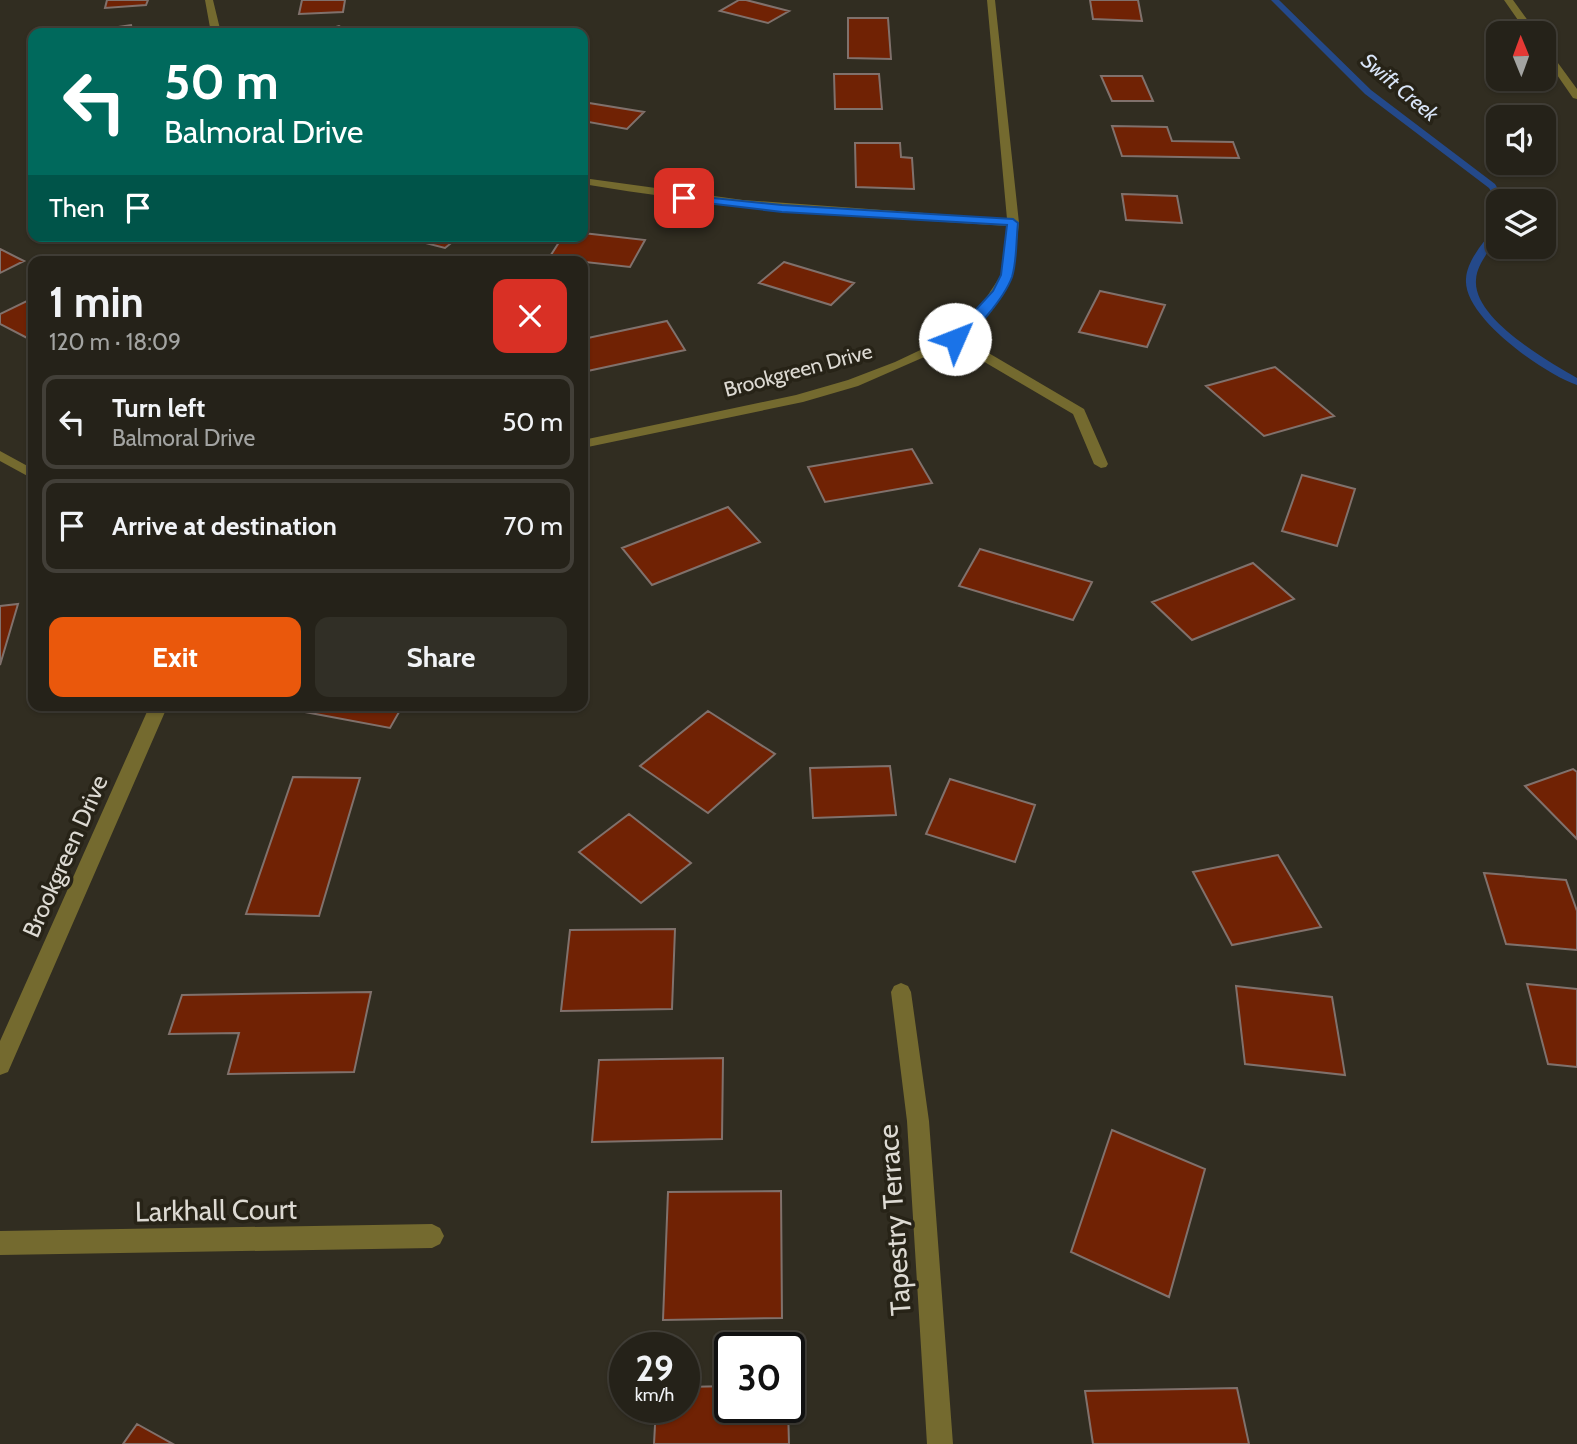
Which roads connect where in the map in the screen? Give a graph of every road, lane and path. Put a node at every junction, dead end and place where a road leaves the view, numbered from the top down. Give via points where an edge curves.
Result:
1 (209, 0) edge
2 (991, 0) edge
3 (1508, 0) edge
4 (1523, 21) edge
5 (215, 28) edge
6 (1556, 67) edge
7 (1577, 96) edge
8 (588, 182) edge
9 (1013, 223) junction
10 (955, 339) junction
11 (588, 443) edge
12 (0, 455) edge
13 (1101, 464) dead end
14 (28, 472) edge
15 (156, 711) edge
16 (901, 992) dead end
17 (0, 1065) edge
18 (432, 1237) dead end
19 (0, 1243) edge
20 (940, 1444) edge

1 - 5 street
2 - 9 street, Brookgreen Drive
3 - 4 street
6 - 7 street
8 - 9 street via 782,209
9 - 10 street, Brookgreen Drive via 1007,275 999,292
10 - 11 street, Brookgreen Drive via 865,378 798,399
10 - 13 street via 1079,412
12 - 14 street
15 - 17 street, Brookgreen Drive
16 - 20 street, Tapestry Terrace via 918,1121
18 - 19 street, Larkhall Court

